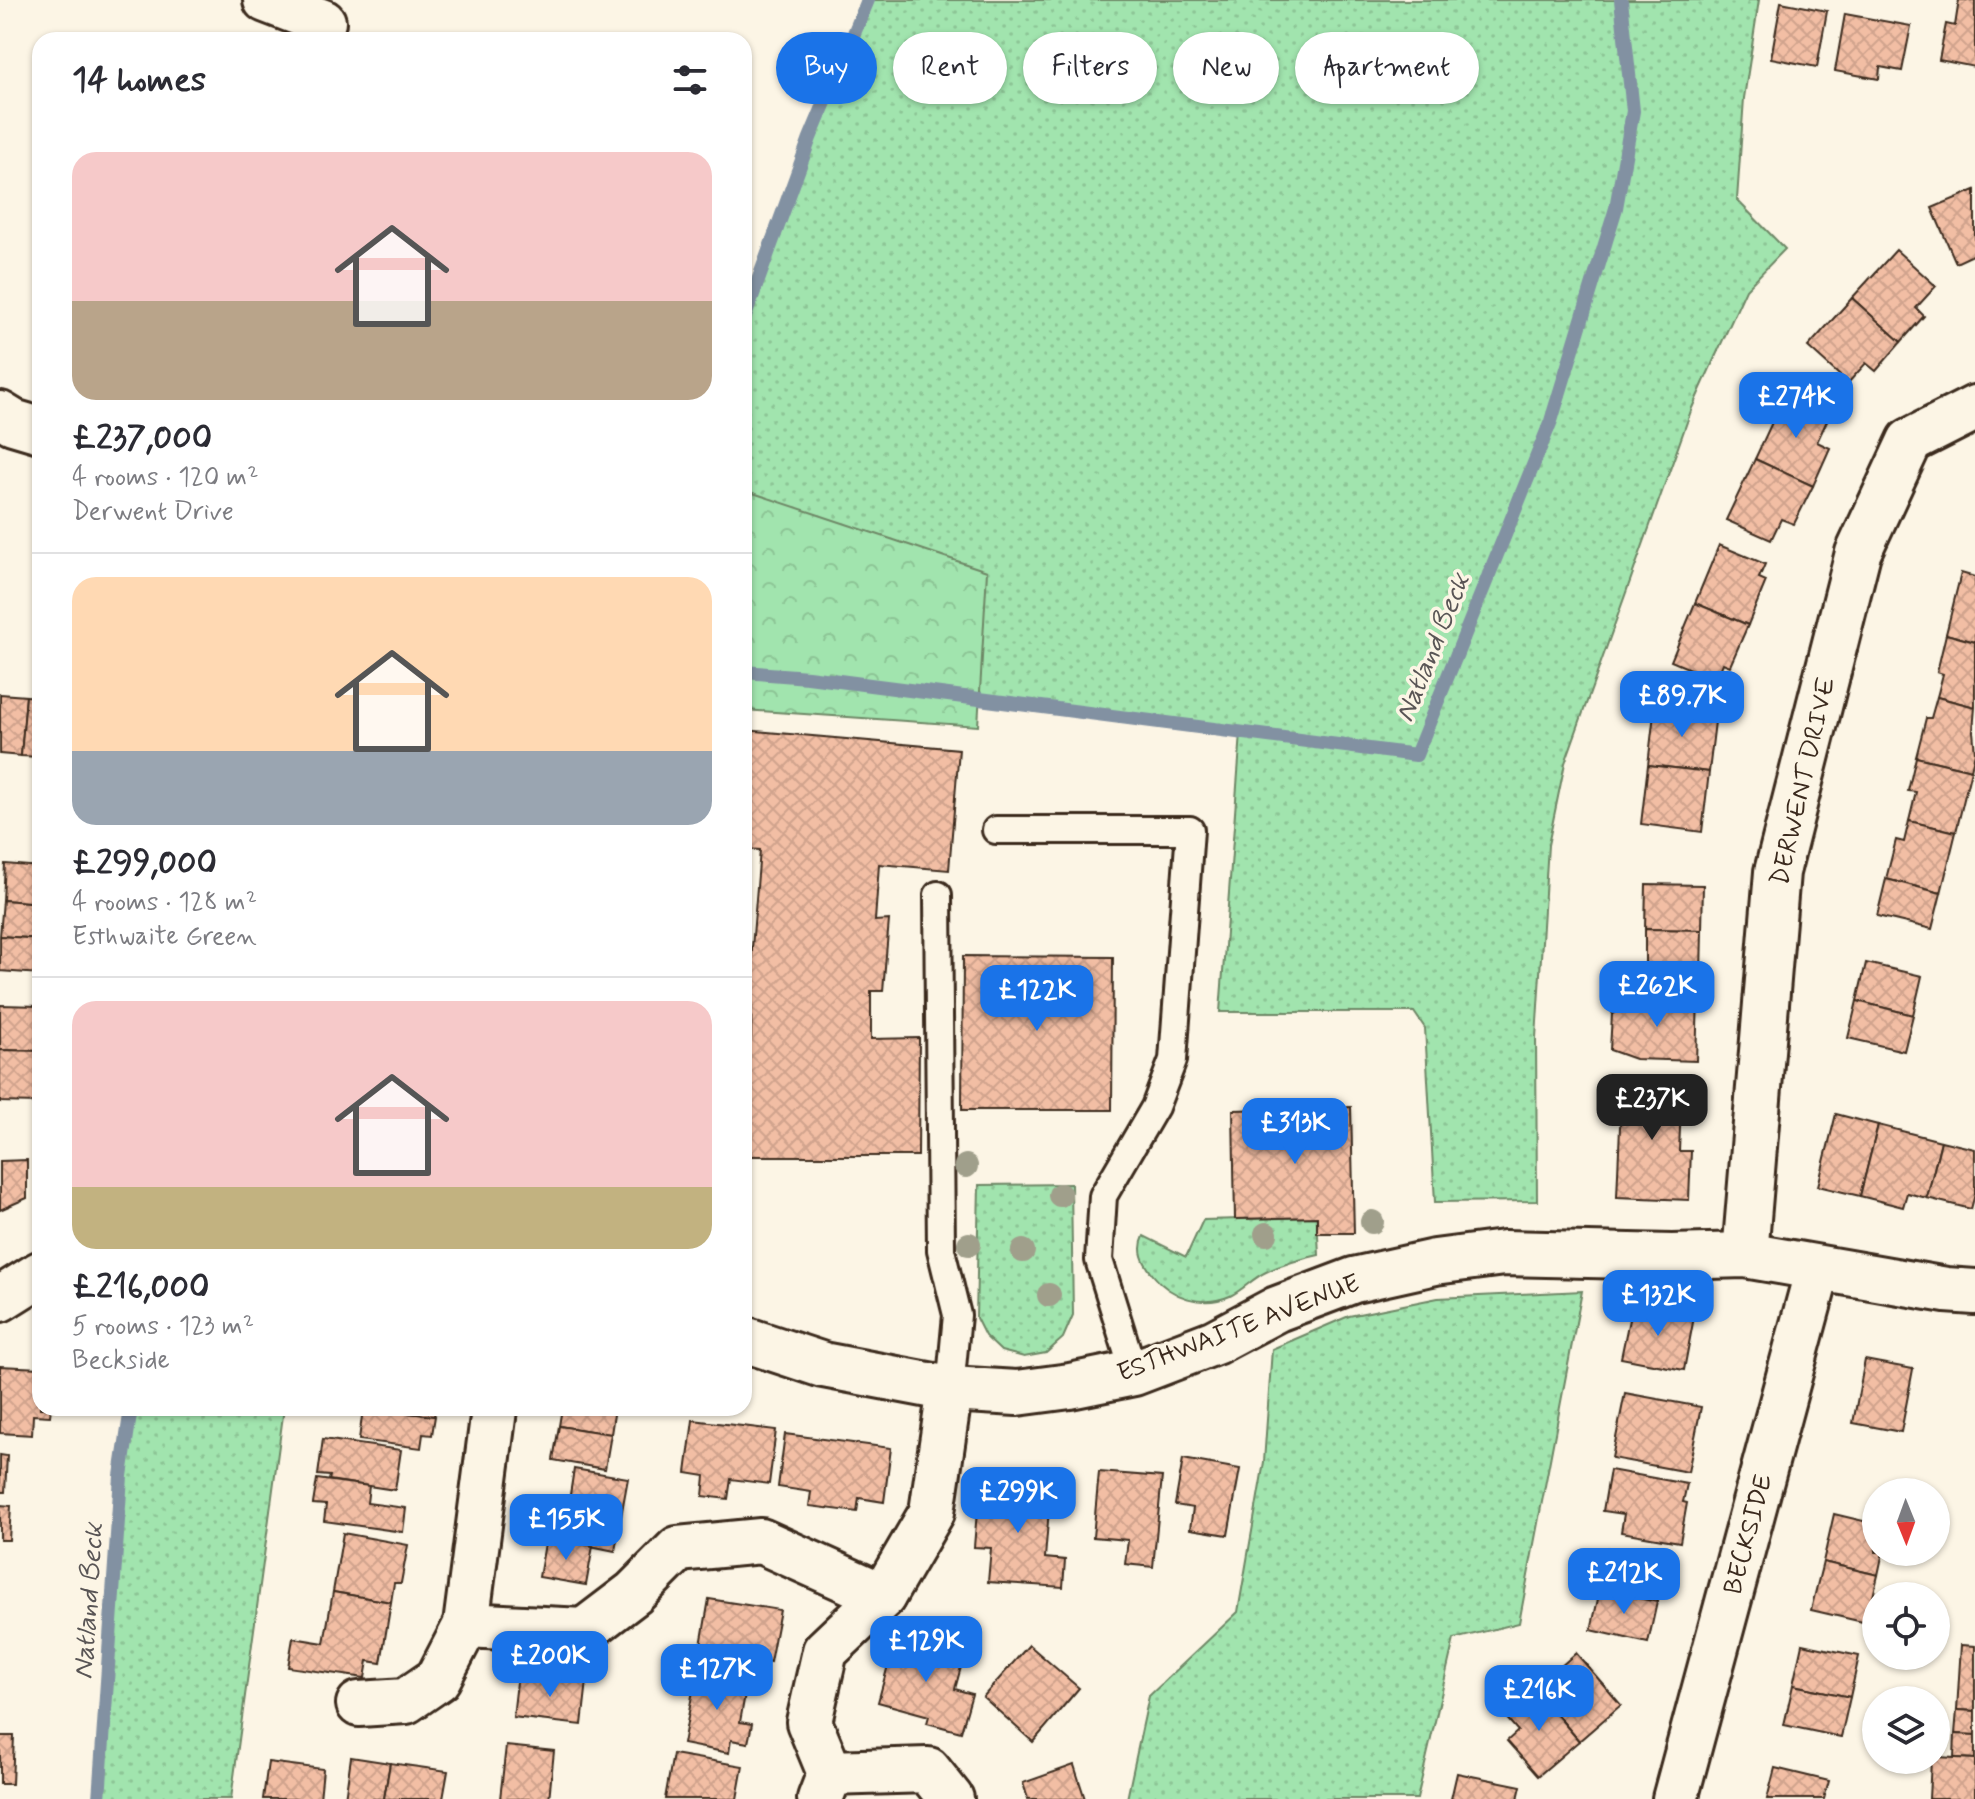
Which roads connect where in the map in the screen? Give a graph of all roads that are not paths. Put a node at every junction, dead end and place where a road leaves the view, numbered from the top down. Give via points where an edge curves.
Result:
1 (266, 0) edge
2 (323, 21) edge
3 (1975, 408) edge
4 (0, 414) edge
5 (32, 428) edge
6 (996, 830) dead end
7 (938, 895) dead end
8 (1745, 1255) junction
9 (1818, 1269) junction
10 (32, 1279) edge
11 (1975, 1292) edge
12 (0, 1299) edge
13 (752, 1342) edge
14 (1134, 1373) junction
15 (950, 1389) junction
16 (493, 1416) edge
17 (883, 1596) junction
18 (466, 1625) junction
19 (359, 1704) dead end
20 (825, 1786) edge
21 (951, 1799) edge
22 (1675, 1799) edge

1 - 2 street
3 - 8 street, DERWENT DRIVE via 1910,441 1858,553 1777,872
4 - 5 street
6 - 14 lane via 1190,830 1173,1060 1155,1107 1103,1196 1099,1260
7 - 15 lane via 941,1250 957,1315
8 - 9 street, ESTHWAITE AVENUE
8 - 14 street, ESTHWAITE AVENUE via 1504,1253 1435,1262 1341,1285
9 - 11 street, ESTHWAITE AVENUE
9 - 22 street, BECKSIDE
10 - 12 street
13 - 15 street, ESTHWAITE AVENUE via 823,1365
14 - 15 street, ESTHWAITE AVENUE via 1017,1393
15 - 17 street via 932,1512
16 - 18 street
17 - 18 street via 761,1541 678,1549 634,1593 584,1631
17 - 20 street via 825,1651 809,1722
18 - 19 street via 438,1679 406,1701
20 - 21 street via 928,1770

